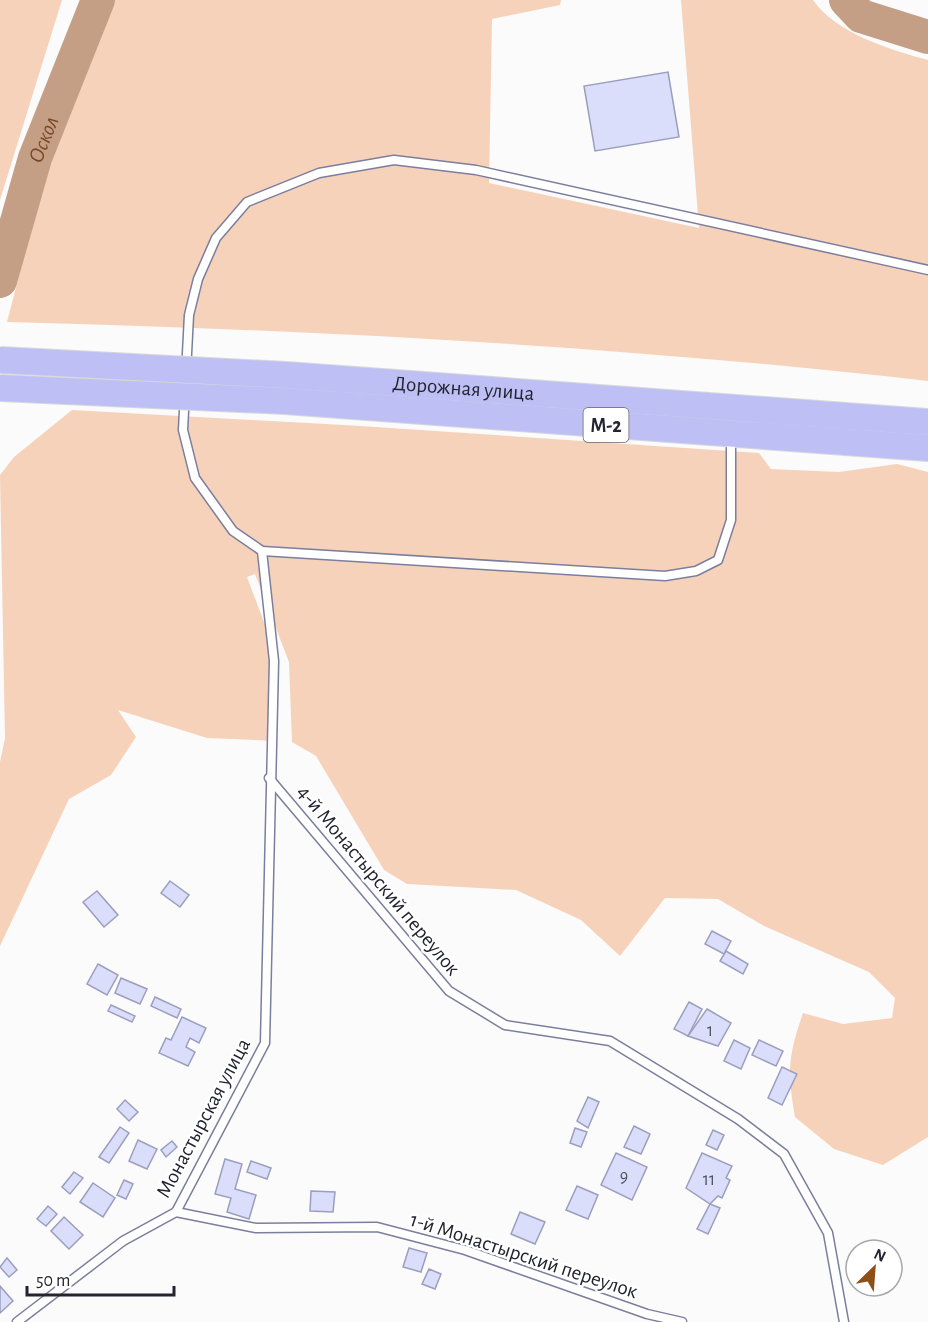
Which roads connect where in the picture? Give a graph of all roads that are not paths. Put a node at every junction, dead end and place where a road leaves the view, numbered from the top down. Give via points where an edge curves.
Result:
1 (928, 270) edge
2 (0, 360) edge
3 (0, 388) edge
4 (928, 422) edge
5 (731, 434) junction
6 (928, 448) edge
7 (262, 551) junction
8 (269, 778) junction
9 (176, 1212) junction
10 (17, 1322) edge
11 (682, 1322) edge
12 (844, 1322) edge

1 - 7 lane via 476,170 394,160 319,173 247,202 216,238 198,279 189,315 183,430 195,478 233,531
2 - 4 main road, Дорожная улица / М-2, bridge via 286,375
3 - 5 main road, Дорожная улица / М-2, bridge via 285,401
5 - 6 main road, Дорожная улица / М-2
5 - 7 lane via 731,519 718,561 696,571 665,576
7 - 8 lane, Монастырская улица via 274,661
8 - 9 lane, Монастырская улица via 265,1043
8 - 12 lane, 4-й Монастырский переулок via 448,991 505,1025 610,1041 738,1119 784,1154 828,1233
9 - 10 lane, Монастырская улица via 123,1241
9 - 11 lane, 1-й Монастырский переулок via 256,1228 377,1227 465,1250 647,1314

